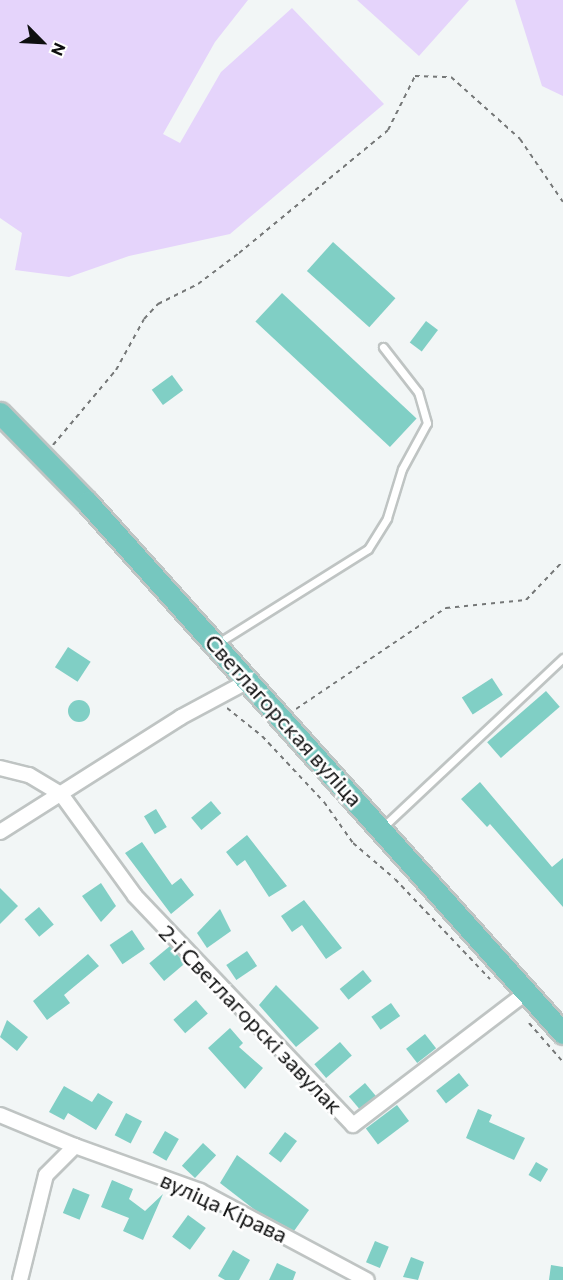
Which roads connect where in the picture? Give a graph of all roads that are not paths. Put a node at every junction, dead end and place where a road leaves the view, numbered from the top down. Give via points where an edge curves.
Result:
1 (382, 346) dead end
2 (0, 412) edge
3 (216, 644) junction
4 (563, 658) edge
5 (248, 681) junction
6 (0, 768) edge
7 (62, 794) junction
8 (381, 828) junction
9 (0, 832) edge
10 (520, 997) junction
11 (563, 1033) edge
12 (0, 1115) edge
13 (75, 1146) junction
14 (20, 1280) edge
15 (367, 1280) edge

1 - 3 lane via 418,392 427,423 402,469 387,518 368,549
2 - 3 main road, Светлагорская вуліца
3 - 5 main road, Светлагорская вуліца
4 - 8 lane
5 - 7 street via 218,701 181,717
5 - 8 main road, Светлагорская вуліца
6 - 7 street via 29,775
7 - 9 street
7 - 10 street, 2-і Светлагорскі завулак via 135,896 352,1125
8 - 10 main road, Светлагорская вуліца
10 - 11 main road, Светлагорская вуліца
12 - 13 street, вуліца Кірава
13 - 14 street via 46,1175
13 - 15 street, вуліца Кірава via 200,1191

